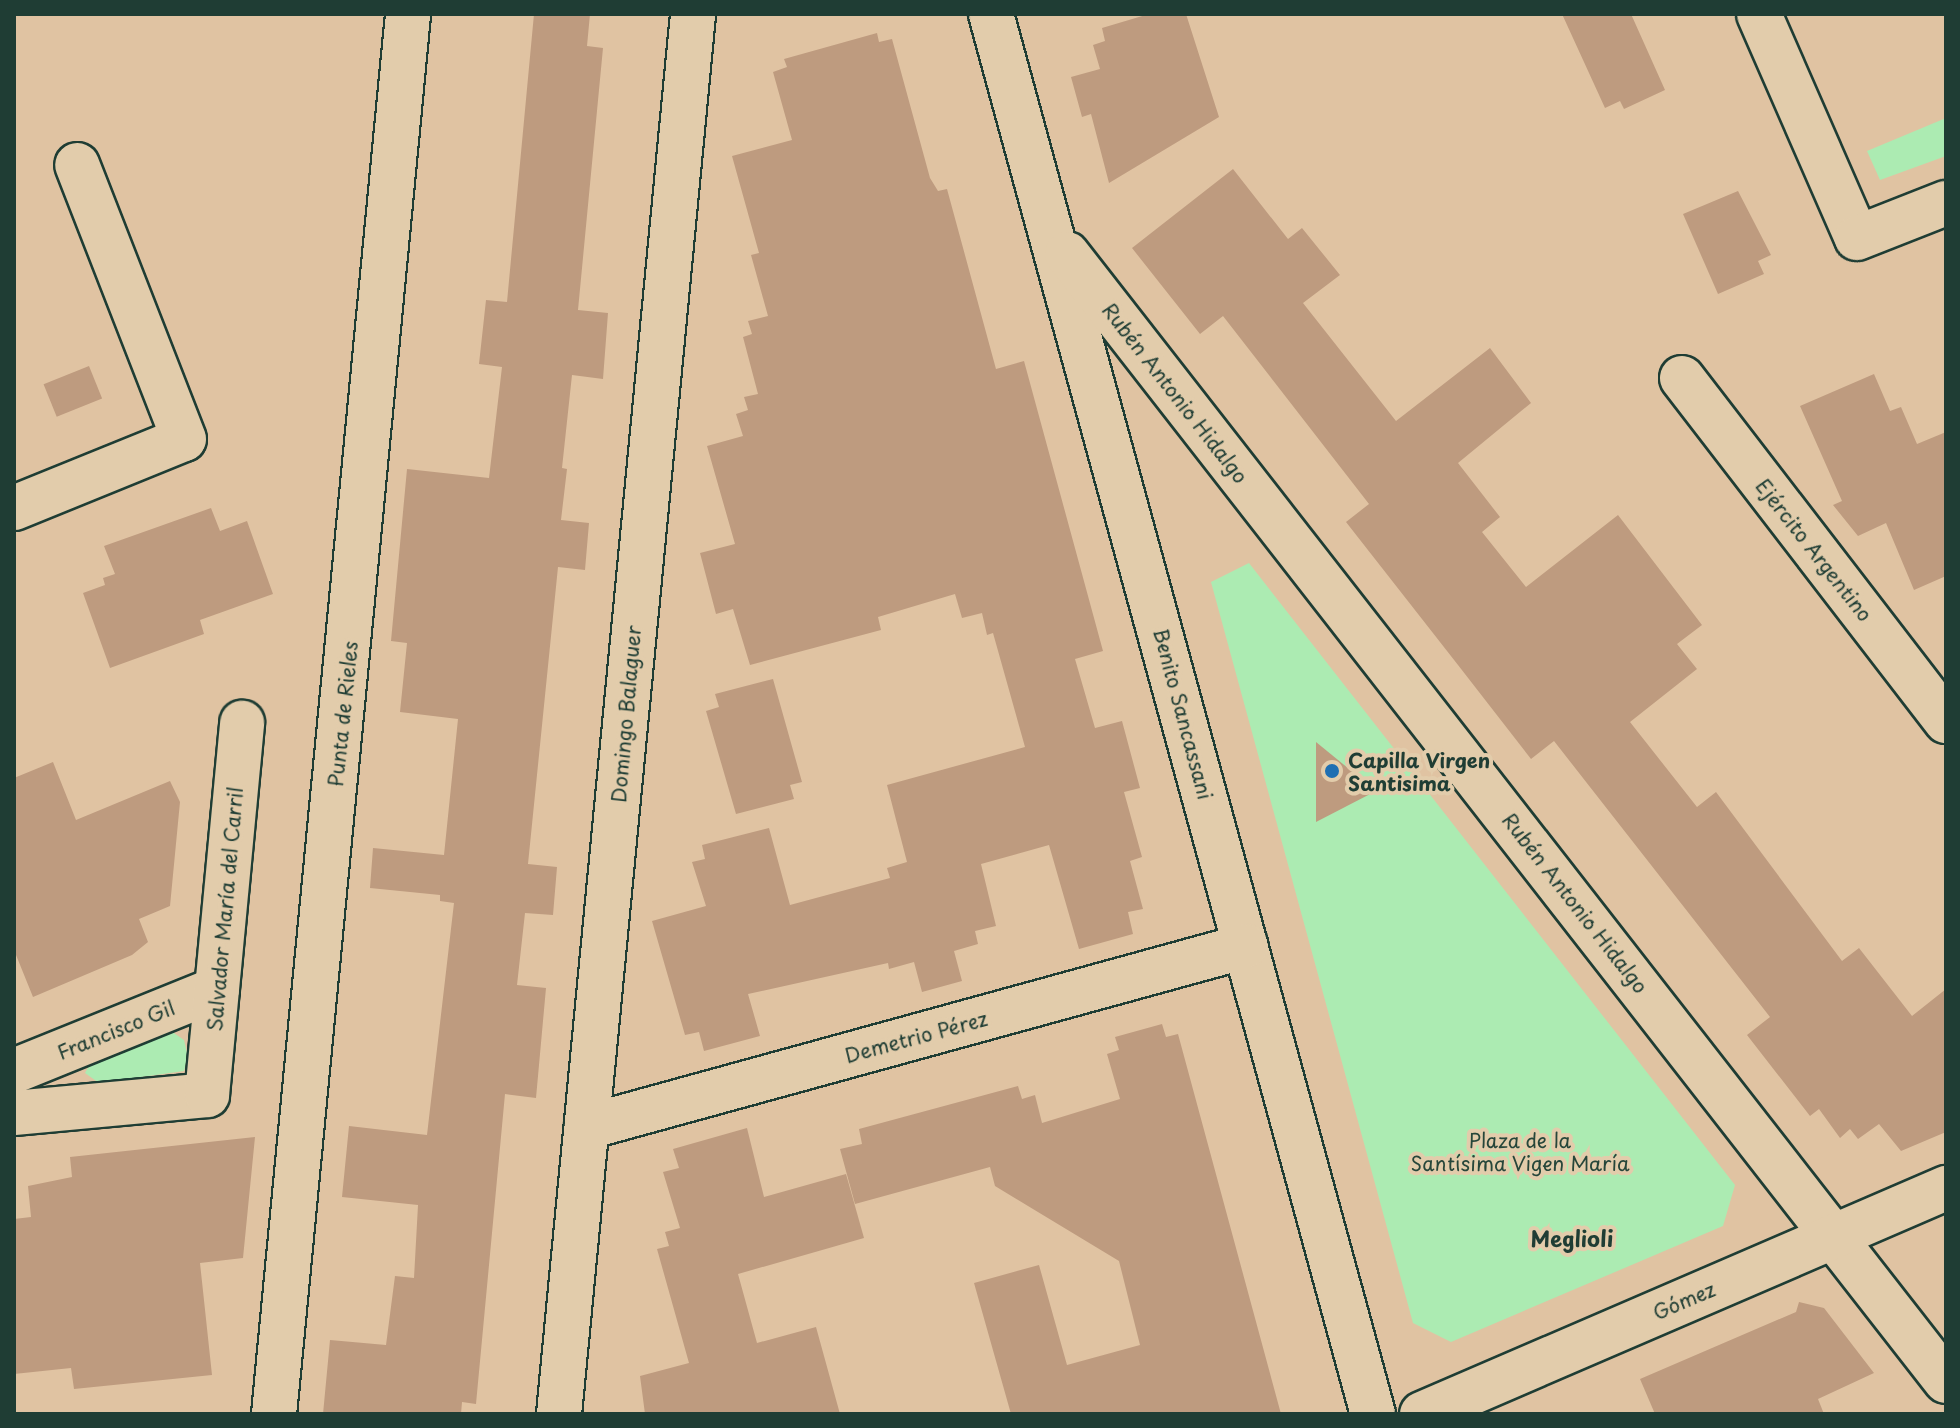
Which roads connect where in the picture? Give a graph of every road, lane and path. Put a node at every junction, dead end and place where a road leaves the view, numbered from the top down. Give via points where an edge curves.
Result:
1 (408, 14) edge
2 (693, 14) edge
3 (991, 14) edge
4 (1759, 14) edge
5 (77, 165) dead end
6 (1946, 203) edge
7 (1054, 238) junction
8 (1682, 378) dead end
9 (14, 508) edge
10 (1946, 721) edge
11 (242, 723) dead end
12 (1246, 946) junction
13 (217, 989) junction
14 (14, 1071) edge
15 (14, 1113) edge
16 (587, 1127) junction
17 (1946, 1188) edge
18 (1835, 1236) junction
19 (1946, 1381) edge
20 (274, 1414) edge
21 (559, 1414) edge
22 (1373, 1414) edge
23 (1422, 1414) edge

1 - 20 street, Punta de Rieles
2 - 16 street, Domingo Balaguer
3 - 7 street, Benito Sancassani
4 - 6 street via 1857,238
5 - 9 street via 184,439
7 - 12 street, Benito Sancassani
7 - 18 street, Rubén Antonio Hidalgo
8 - 10 street, Ejército Argentino
11 - 13 street, Salvador María del Carril
12 - 16 street, Demetrio Pérez
12 - 22 street, Benito Sancassani
13 - 14 street, Francisco Gil
13 - 15 street, Salvador María del Carril via 207,1095
16 - 21 street, Domingo Balaguer
17 - 18 street, Gómez
18 - 19 street, Rubén Antonio Hidalgo
18 - 23 street, Gómez

